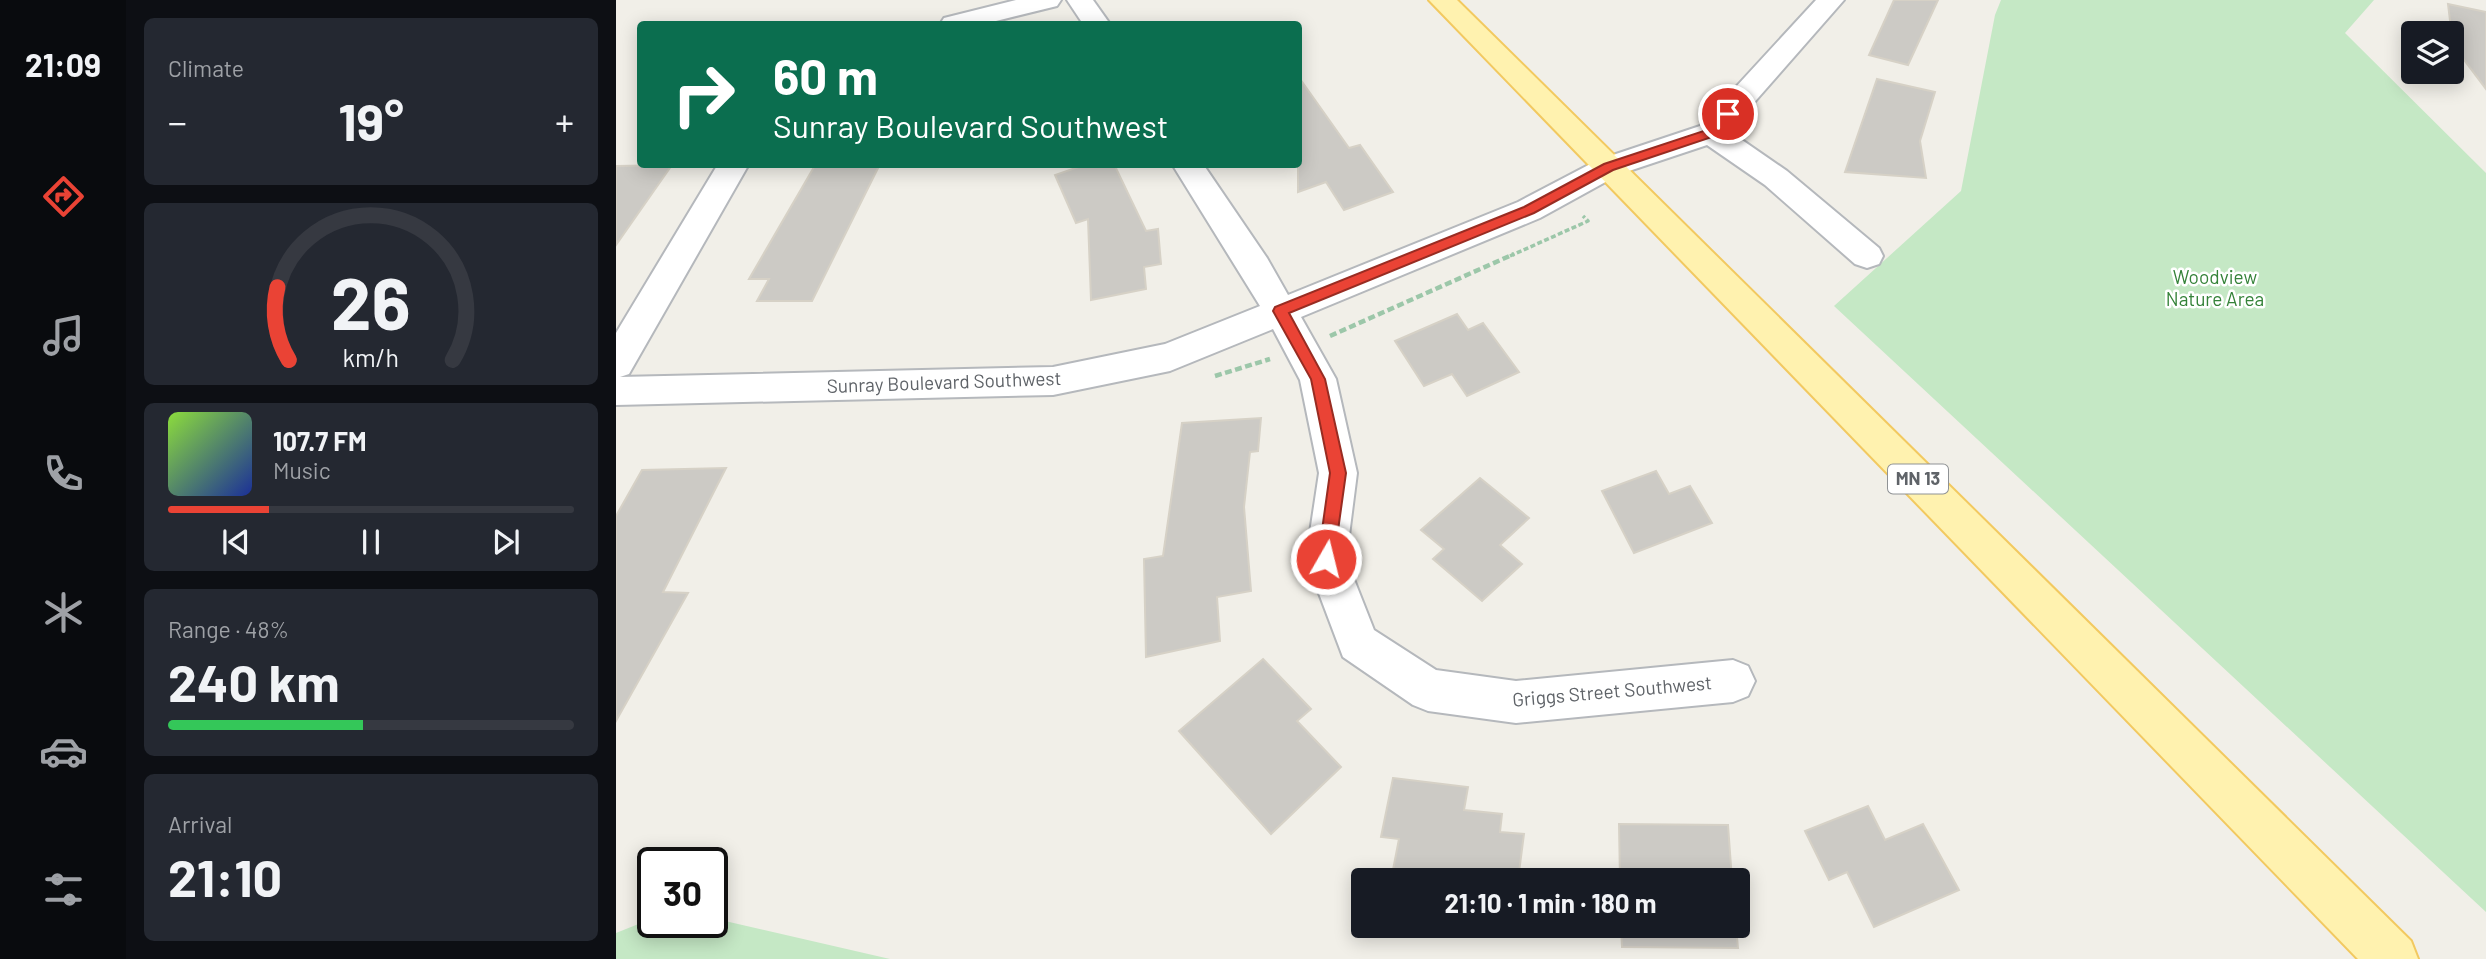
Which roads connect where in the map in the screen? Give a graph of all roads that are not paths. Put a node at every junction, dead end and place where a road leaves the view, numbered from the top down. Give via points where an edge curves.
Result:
1 (1048, 0) edge
2 (1080, 0) edge
3 (1442, 0) edge
4 (1831, 0) edge
5 (966, 21) edge
6 (1094, 21) edge
7 (1711, 133) junction
8 (1609, 167) junction
9 (732, 168) edge
10 (1190, 168) edge
11 (1867, 256) dead end
12 (1280, 311) junction
13 (616, 364) edge
14 (616, 391) edge
15 (1733, 681) dead end
16 (2393, 959) edge

1 - 5 street
2 - 6 street
3 - 8 main road, MN 13
4 - 7 street
7 - 8 street, Sunray Boulevard Southwest
7 - 11 street via 1776,178
8 - 12 street, Sunray Boulevard Southwest via 1529,210
8 - 16 main road, MN 13
9 - 13 street
10 - 12 street, Griggs Street Southwest
12 - 14 street, Sunray Boulevard Southwest via 1170,357 1053,381
12 - 15 street, Griggs Street Southwest via 1318,379 1338,473 1326,559 1358,643 1428,690 1516,702

